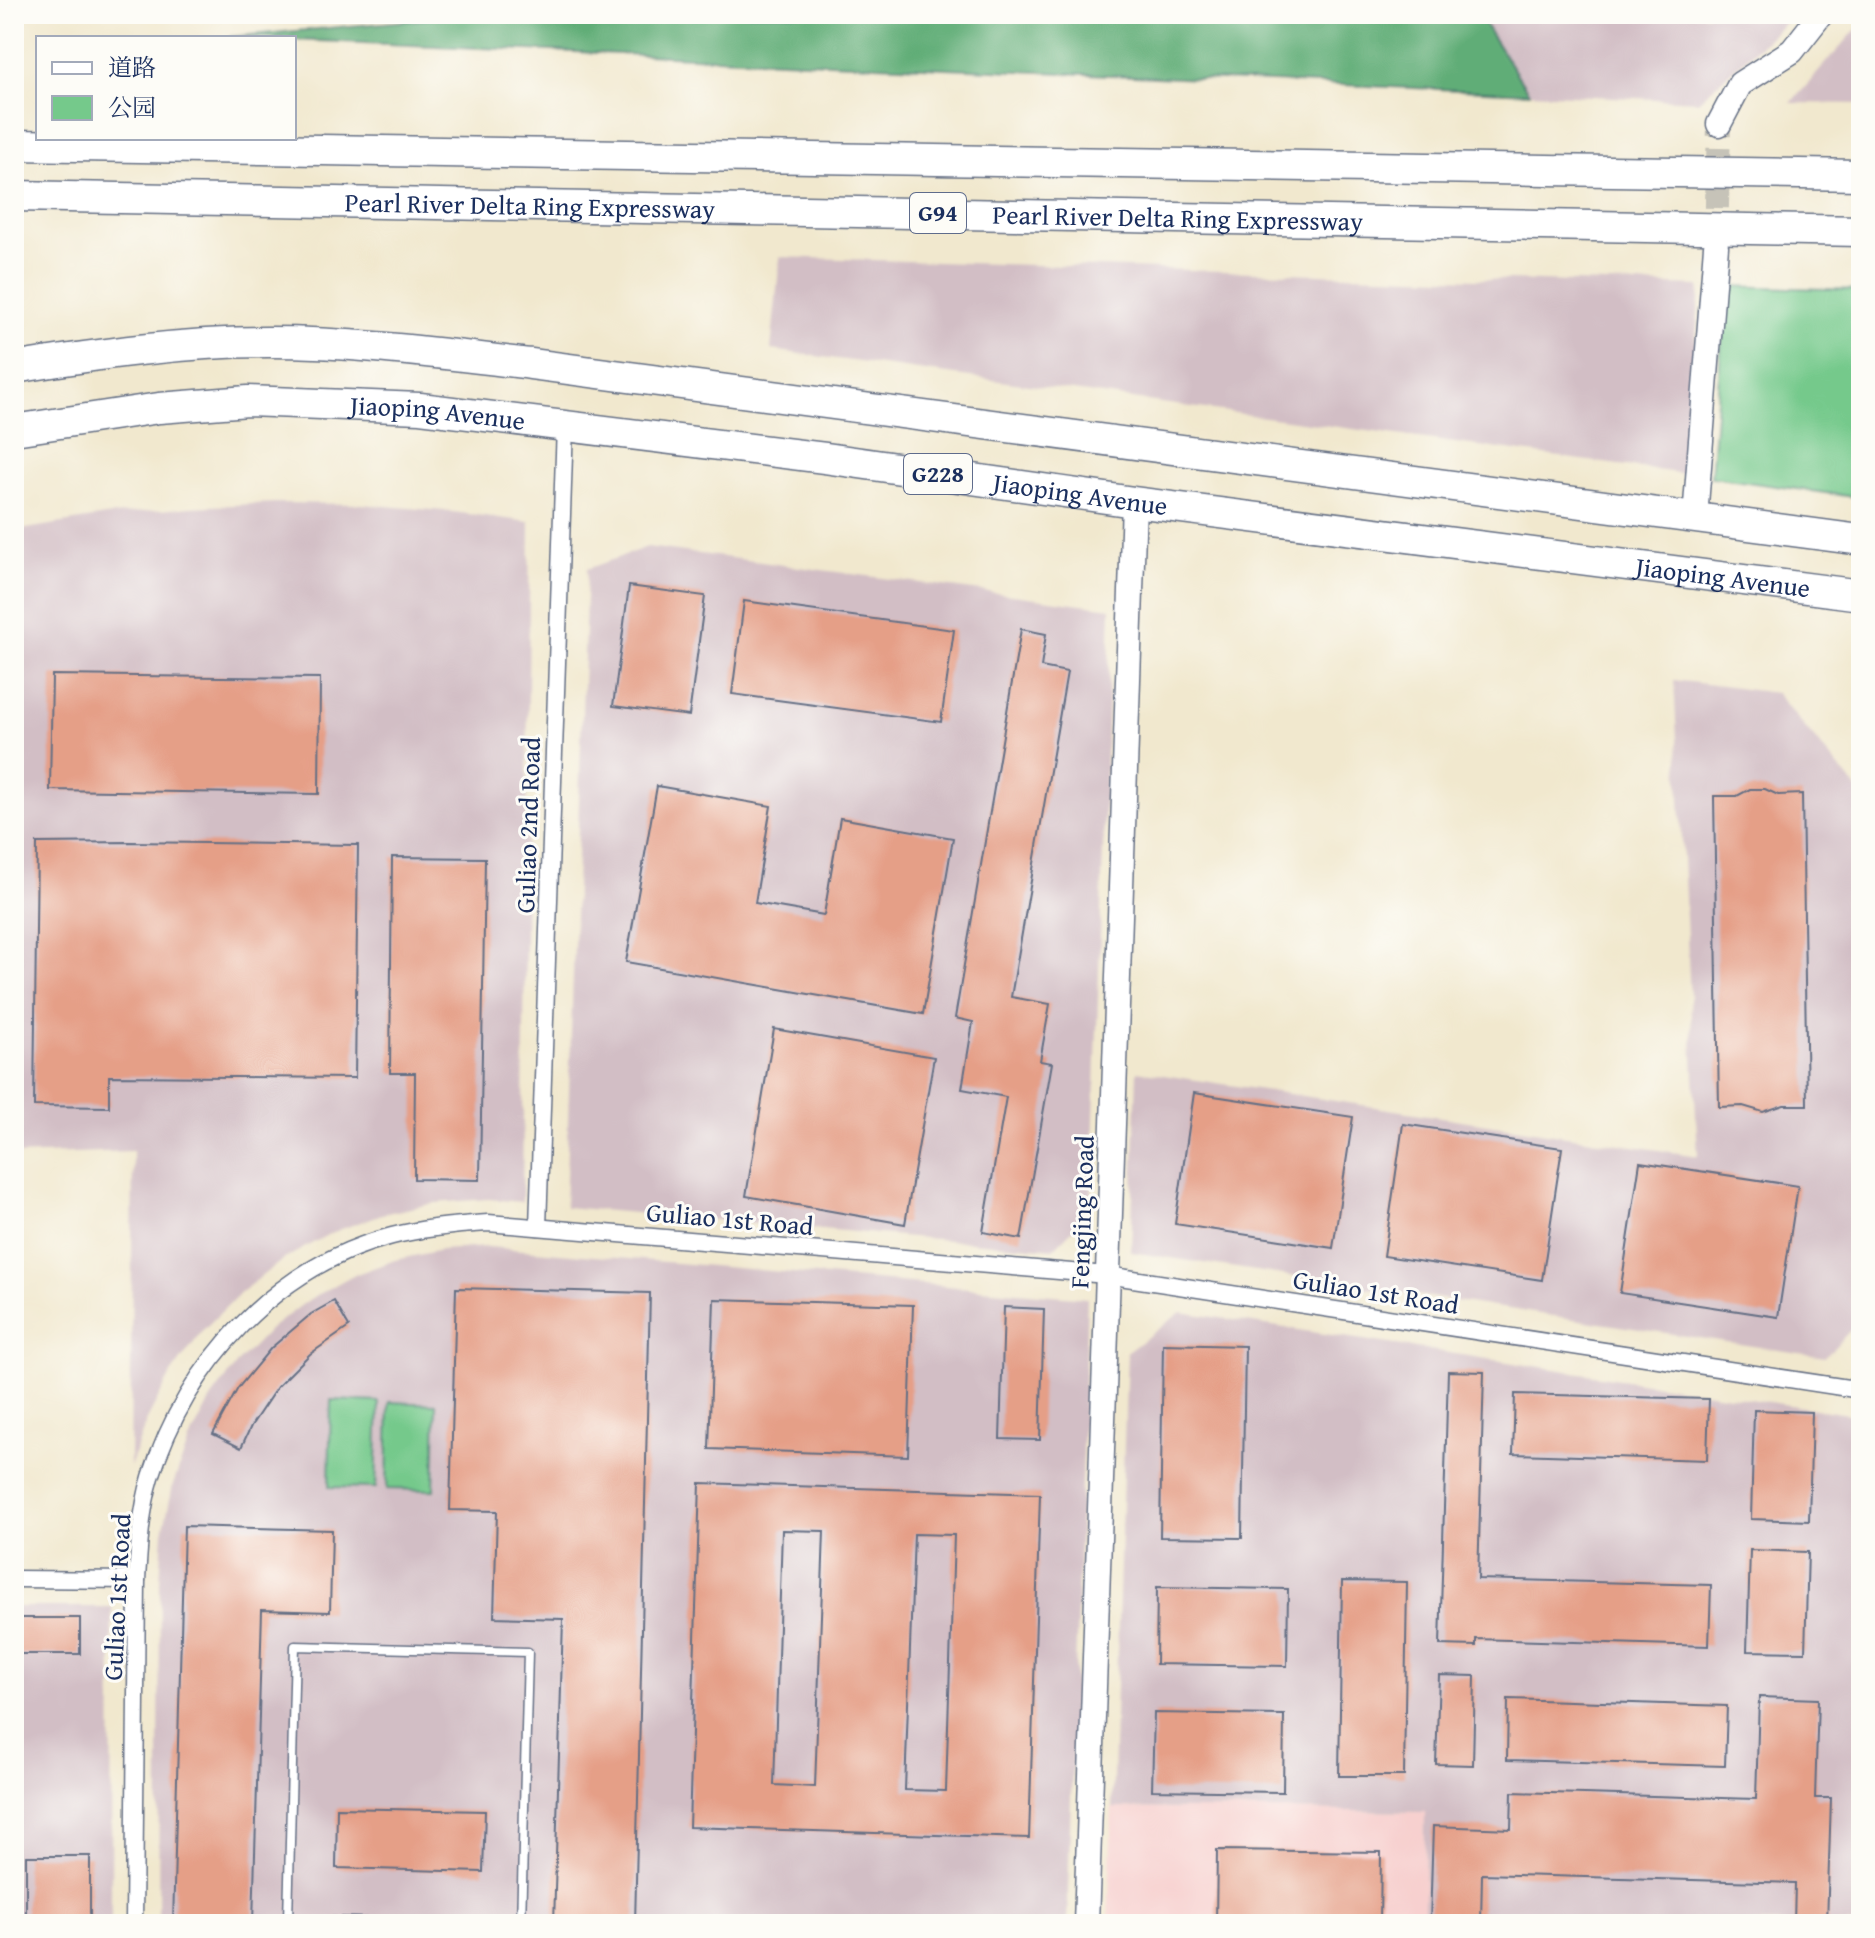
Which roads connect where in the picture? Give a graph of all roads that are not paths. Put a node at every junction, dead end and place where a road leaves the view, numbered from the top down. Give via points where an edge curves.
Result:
1 (1821, 14) edge
2 (1719, 124) tunnel mouth
3 (14, 145) edge
4 (1861, 175) edge
5 (14, 196) edge
6 (1861, 231) edge
7 (1716, 246) tunnel mouth
8 (14, 368) edge
9 (565, 425) junction
10 (14, 430) edge
11 (1134, 502) junction
12 (1695, 518) junction
13 (1861, 540) edge
14 (1861, 595) edge
15 (538, 1227) junction
16 (1107, 1275) junction
17 (1861, 1390) edge
18 (14, 1579) edge
19 (137, 1580) junction
20 (134, 1924) edge
21 (422, 1924) edge
22 (521, 1924) edge
23 (1086, 1924) edge

1 - 2 street via 1792,51 1740,84
3 - 4 highway, Pearl River Delta Ring Expressway / G94
5 - 6 highway, Pearl River Delta Ring Expressway / G94
7 - 12 street
8 - 12 highway, G228 via 177,347 267,342 360,345
9 - 10 highway, Jiaoping Avenue / G228 via 420,408 248,401
9 - 11 highway, Jiaoping Avenue / G228
9 - 15 street, Guliao 2nd Road
11 - 14 highway, Jiaoping Avenue / G228
11 - 16 street, Fengjing Road
12 - 13 highway, G228
15 - 16 street, Guliao 1st Road
15 - 19 street, Guliao 1st Road via 463,1224 389,1237 308,1273 257,1309 221,1346 167,1431 150,1479
16 - 17 street, Guliao 1st Road
16 - 23 street, Fengjing Road
18 - 19 street
19 - 20 street, Guliao 1st Road
21 - 22 lane via 288,1920 295,1646 528,1652

